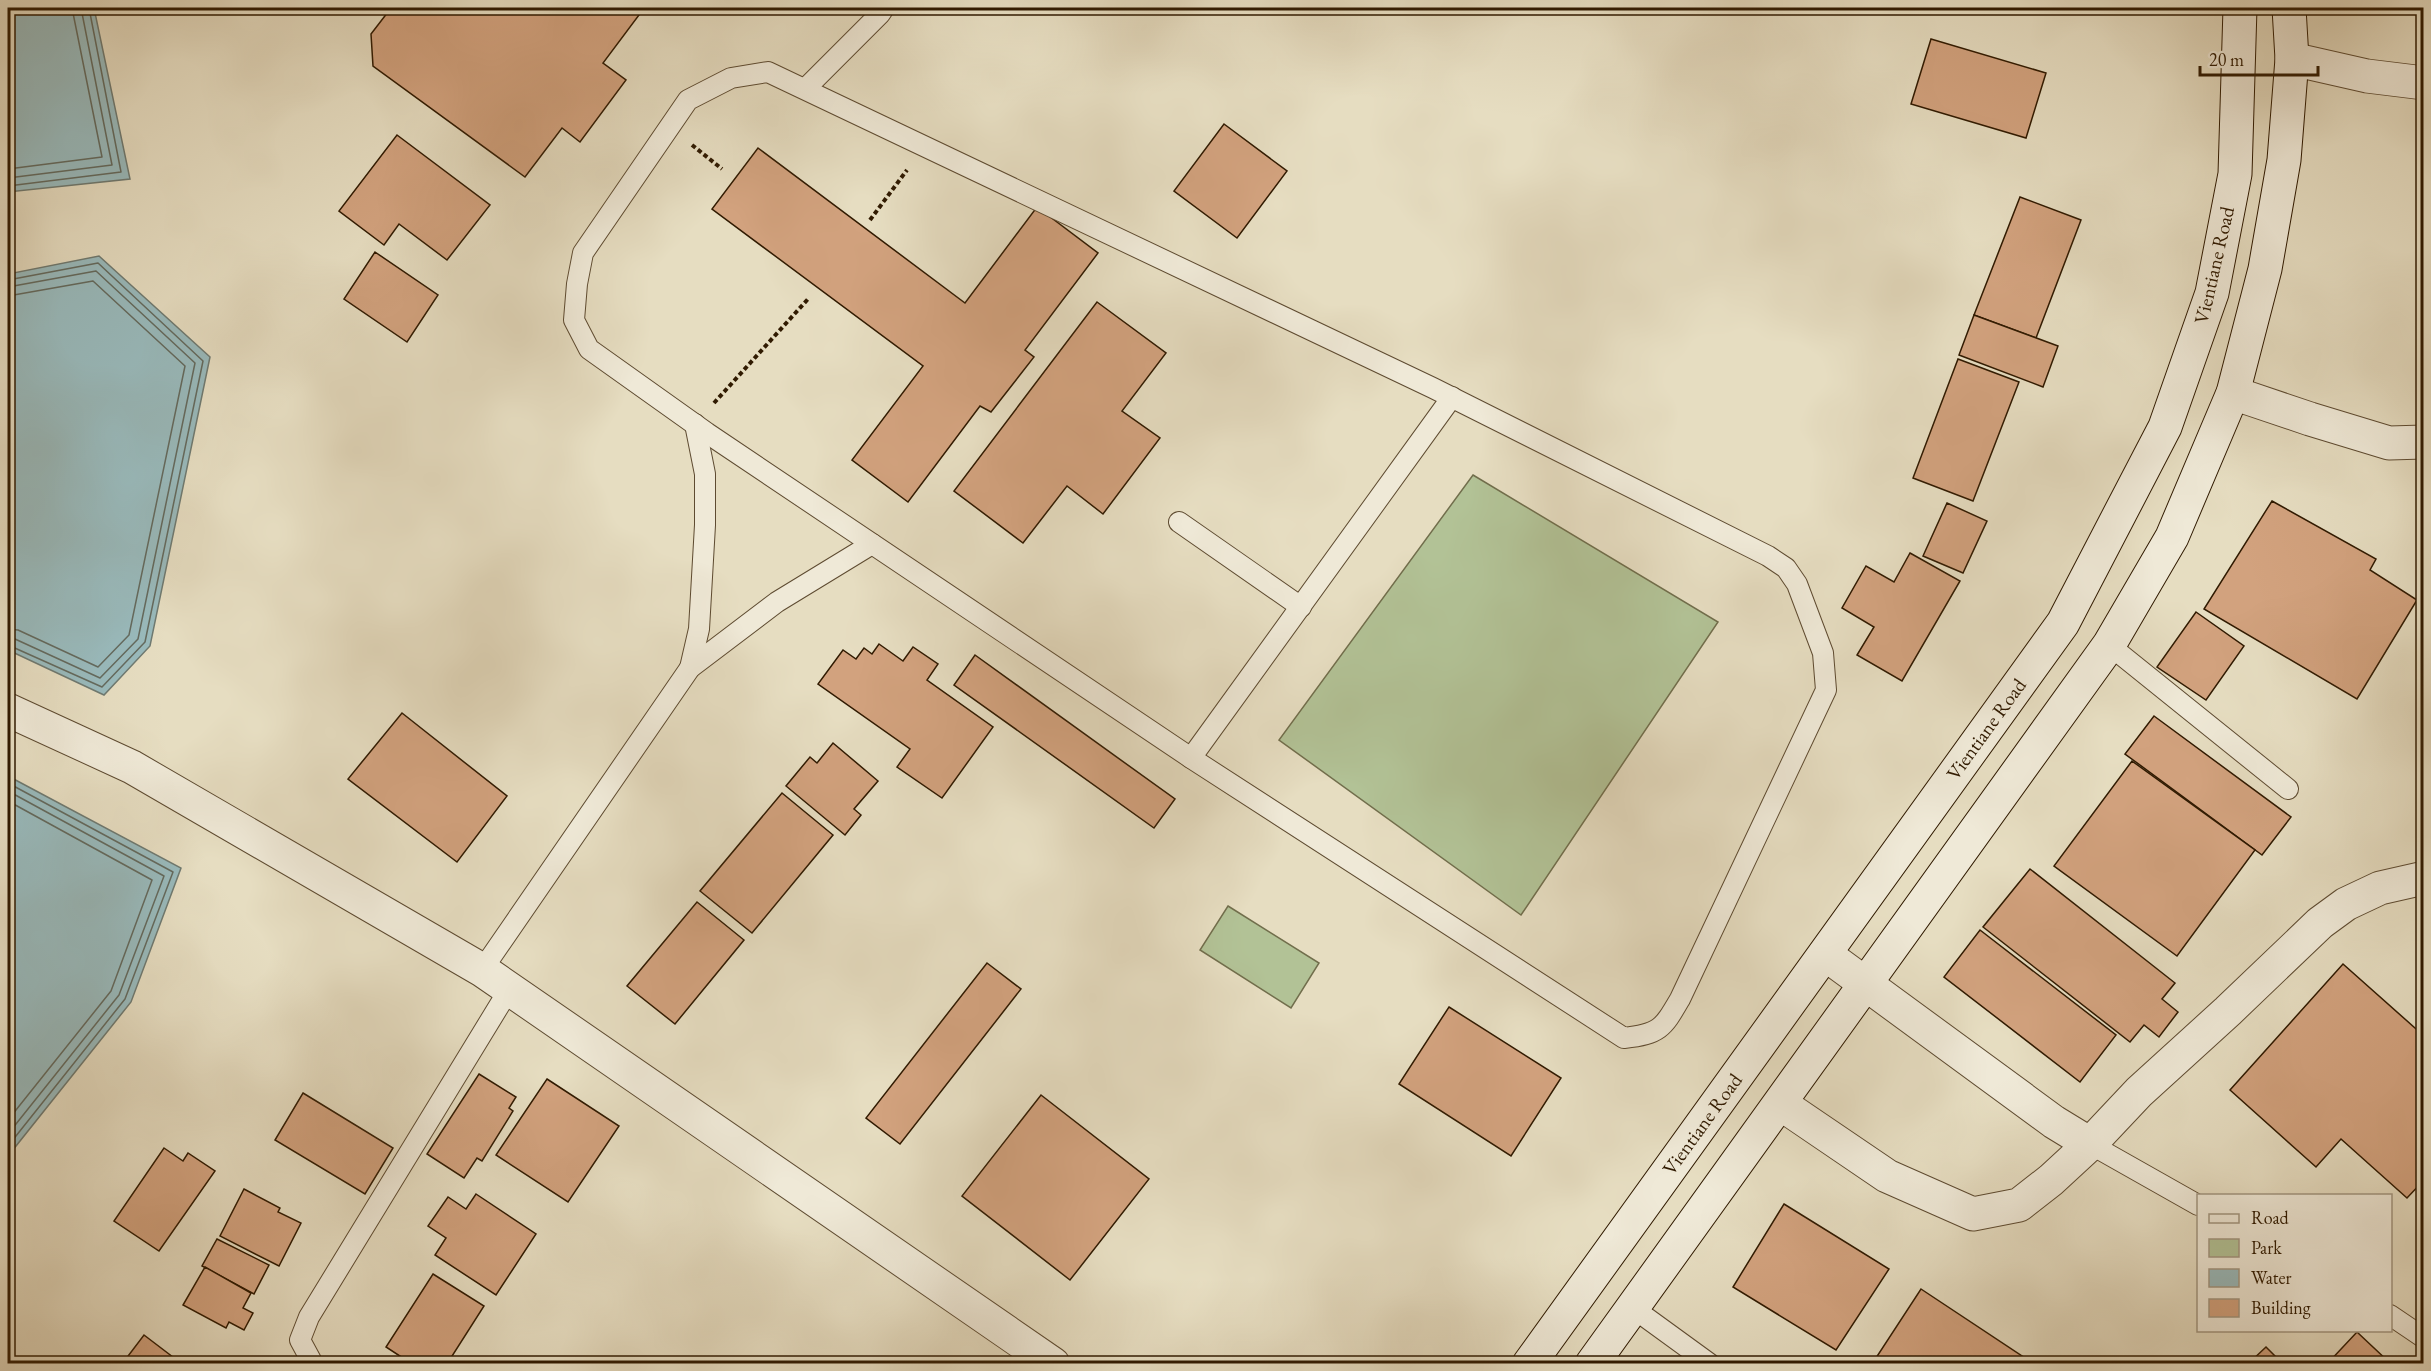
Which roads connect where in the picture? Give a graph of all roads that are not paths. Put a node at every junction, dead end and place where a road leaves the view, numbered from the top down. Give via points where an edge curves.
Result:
1 (884, 8) edge
2 (2240, 8) edge
3 (2289, 8) edge
4 (2292, 59) junction
5 (2424, 83) edge
6 (806, 88) junction
7 (2233, 393) junction
8 (1452, 397) junction
9 (695, 424) junction
10 (2424, 442) edge
11 (1179, 522) dead end
12 (872, 544) junction
13 (1301, 607) junction
14 (2109, 645) junction
15 (690, 668) junction
16 (8, 710) edge
17 (1191, 758) junction
18 (2288, 789) dead end
19 (2424, 878) edge
20 (1825, 954) junction
21 (482, 970) junction
22 (1866, 985) junction
23 (510, 988) junction
24 (1781, 1104) junction
25 (2090, 1144) junction
26 (2197, 1204) edge
27 (1633, 1308) junction
28 (2392, 1316) edge
29 (2424, 1338) edge
30 (313, 1364) edge
31 (1053, 1364) edge
32 (1529, 1364) edge
33 (1592, 1364) edge
34 (1710, 1364) edge

1 - 6 lane
2 - 20 main road, Vientiane Road via 2235,174 2212,293 2165,427 2063,623
3 - 4 main road
4 - 5 main road via 2367,76
4 - 7 main road via 2284,160 2265,269
6 - 8 lane
6 - 9 lane via 768,72 731,78 688,100 583,253 574,320 589,349
7 - 10 main road via 2390,442
7 - 14 main road via 2172,537
8 - 13 lane
8 - 17 lane via 1786,568 1797,584 1823,653 1826,690 1665,1025 1647,1036 1624,1038
9 - 12 lane
9 - 15 lane via 705,474 705,525 699,629
11 - 13 lane
12 - 15 lane via 777,602
12 - 17 lane
13 - 17 lane
14 - 18 lane
14 - 22 main road
15 - 21 lane
16 - 21 main road via 132,767
19 - 25 main road via 2380,888 2346,904 2320,923 2139,1092
20 - 22 main road
20 - 32 main road, Vientiane Road
21 - 23 main road
22 - 24 main road
22 - 25 main road
23 - 30 lane via 309,1317 300,1340
23 - 31 main road
24 - 25 main road via 1887,1176 1973,1214 2019,1205
24 - 27 main road
25 - 26 lane
27 - 33 main road
27 - 34 lane
28 - 29 lane

